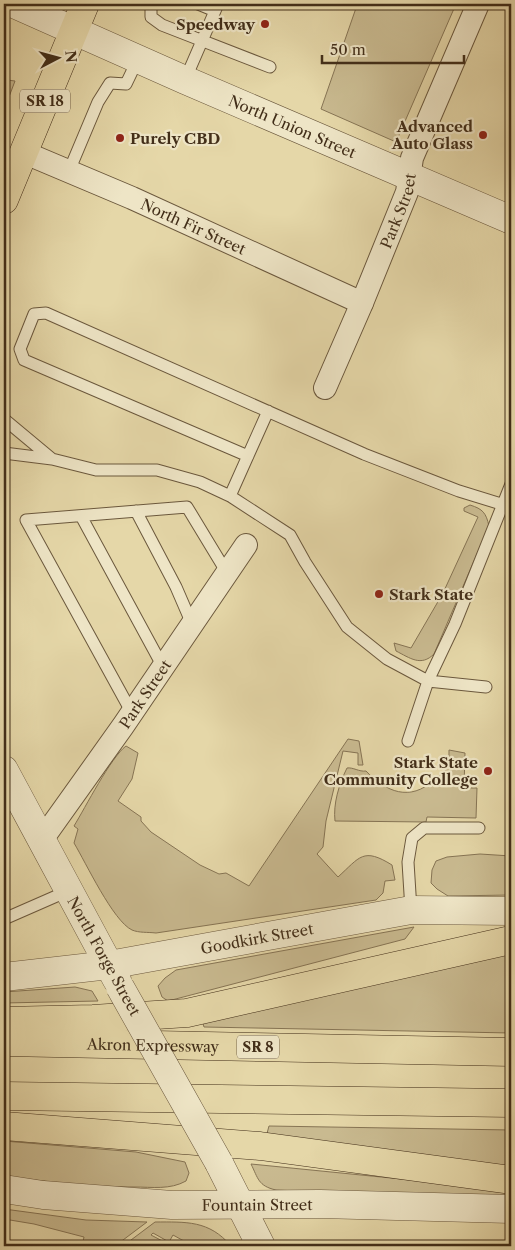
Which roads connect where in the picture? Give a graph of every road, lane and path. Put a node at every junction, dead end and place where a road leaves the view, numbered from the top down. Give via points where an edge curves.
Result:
1 (14, 4) edge
2 (86, 4) edge
3 (151, 4) edge
4 (198, 4) edge
5 (478, 4) edge
6 (216, 8) edge
7 (74, 30) junction
8 (202, 41) junction
9 (138, 59) junction
10 (270, 67) dead end
11 (185, 80) junction
12 (23, 152) junction
13 (68, 171) junction
14 (410, 176) junction
15 (4, 200) edge
16 (511, 220) edge
17 (362, 303) junction
18 (325, 388) dead end
19 (268, 411) junction
20 (4, 419) edge
21 (4, 453) edge
22 (248, 456) junction
23 (52, 459) junction
24 (511, 484) edge
25 (230, 496) junction
26 (507, 505) edge
27 (136, 511) junction
28 (81, 516) junction
29 (246, 544) dead end
30 (227, 573) junction
31 (192, 624) junction
32 (164, 667) junction
33 (428, 681) junction
34 (486, 687) dead end
35 (132, 713) junction
36 (408, 741) dead end
37 (4, 770) edge
38 (479, 828) dead end
39 (41, 841) junction
40 (68, 890) junction
41 (411, 910) junction
42 (511, 911) edge
43 (4, 918) edge
44 (511, 940) edge
45 (114, 976) junction
46 (4, 977) edge
47 (4, 1022) edge
48 (4, 1042) edge
49 (511, 1052) edge
50 (4, 1096) edge
51 (511, 1103) edge
52 (4, 1126) edge
53 (511, 1180) edge
54 (4, 1189) edge
55 (239, 1204) junction
56 (511, 1209) edge
57 (261, 1246) edge

1 - 7 street, North Union Street
2 - 7 main road, SR 18
3 - 8 lane via 151,17 162,25
4 - 6 lane
5 - 14 street, Park Street via 412,158
6 - 8 lane
7 - 9 street, North Union Street
7 - 12 main road, SR 18
8 - 10 lane
8 - 11 lane
9 - 11 street, North Union Street
9 - 13 lane via 126,84 110,83 98,102
11 - 14 street, North Union Street
12 - 13 street, North Fir Street
12 - 15 main road, SR 18
13 - 17 street, North Fir Street
14 - 16 street, North Union Street
14 - 17 street, Park Street via 407,192
17 - 18 street, Park Street
19 - 22 lane
19 - 22 lane via 46,312 34,314 20,349 24,360
19 - 26 lane via 458,492
20 - 23 lane
21 - 23 lane
22 - 25 lane
23 - 25 lane via 96,470 157,470 200,482
24 - 26 lane
25 - 33 lane via 290,535 347,627 387,659
26 - 33 lane
27 - 28 lane
27 - 30 lane via 187,507
27 - 31 lane
28 - 32 lane
28 - 35 lane via 26,520
29 - 30 street, Park Street
30 - 31 street, Park Street
31 - 32 street, Park Street
32 - 35 street, Park Street
33 - 34 lane
33 - 36 lane
35 - 39 street, Park Street
37 - 39 street, North Forge Street
38 - 41 lane via 424,828 412,838 408,862
39 - 40 street, North Forge Street
40 - 43 lane
40 - 45 street, North Forge Street
41 - 42 street, Goodkirk Street
41 - 45 street, Goodkirk Street
44 - 47 main road via 188,1013
45 - 46 street, Goodkirk Street
45 - 55 street, North Forge Street, bridge via 220,1163
48 - 49 main road, Akron Expressway / SR 8
50 - 51 main road
52 - 53 main road via 260,1146
54 - 55 street, Fountain Street via 172,1205
55 - 56 street, Fountain Street
55 - 57 street, North Forge Street

